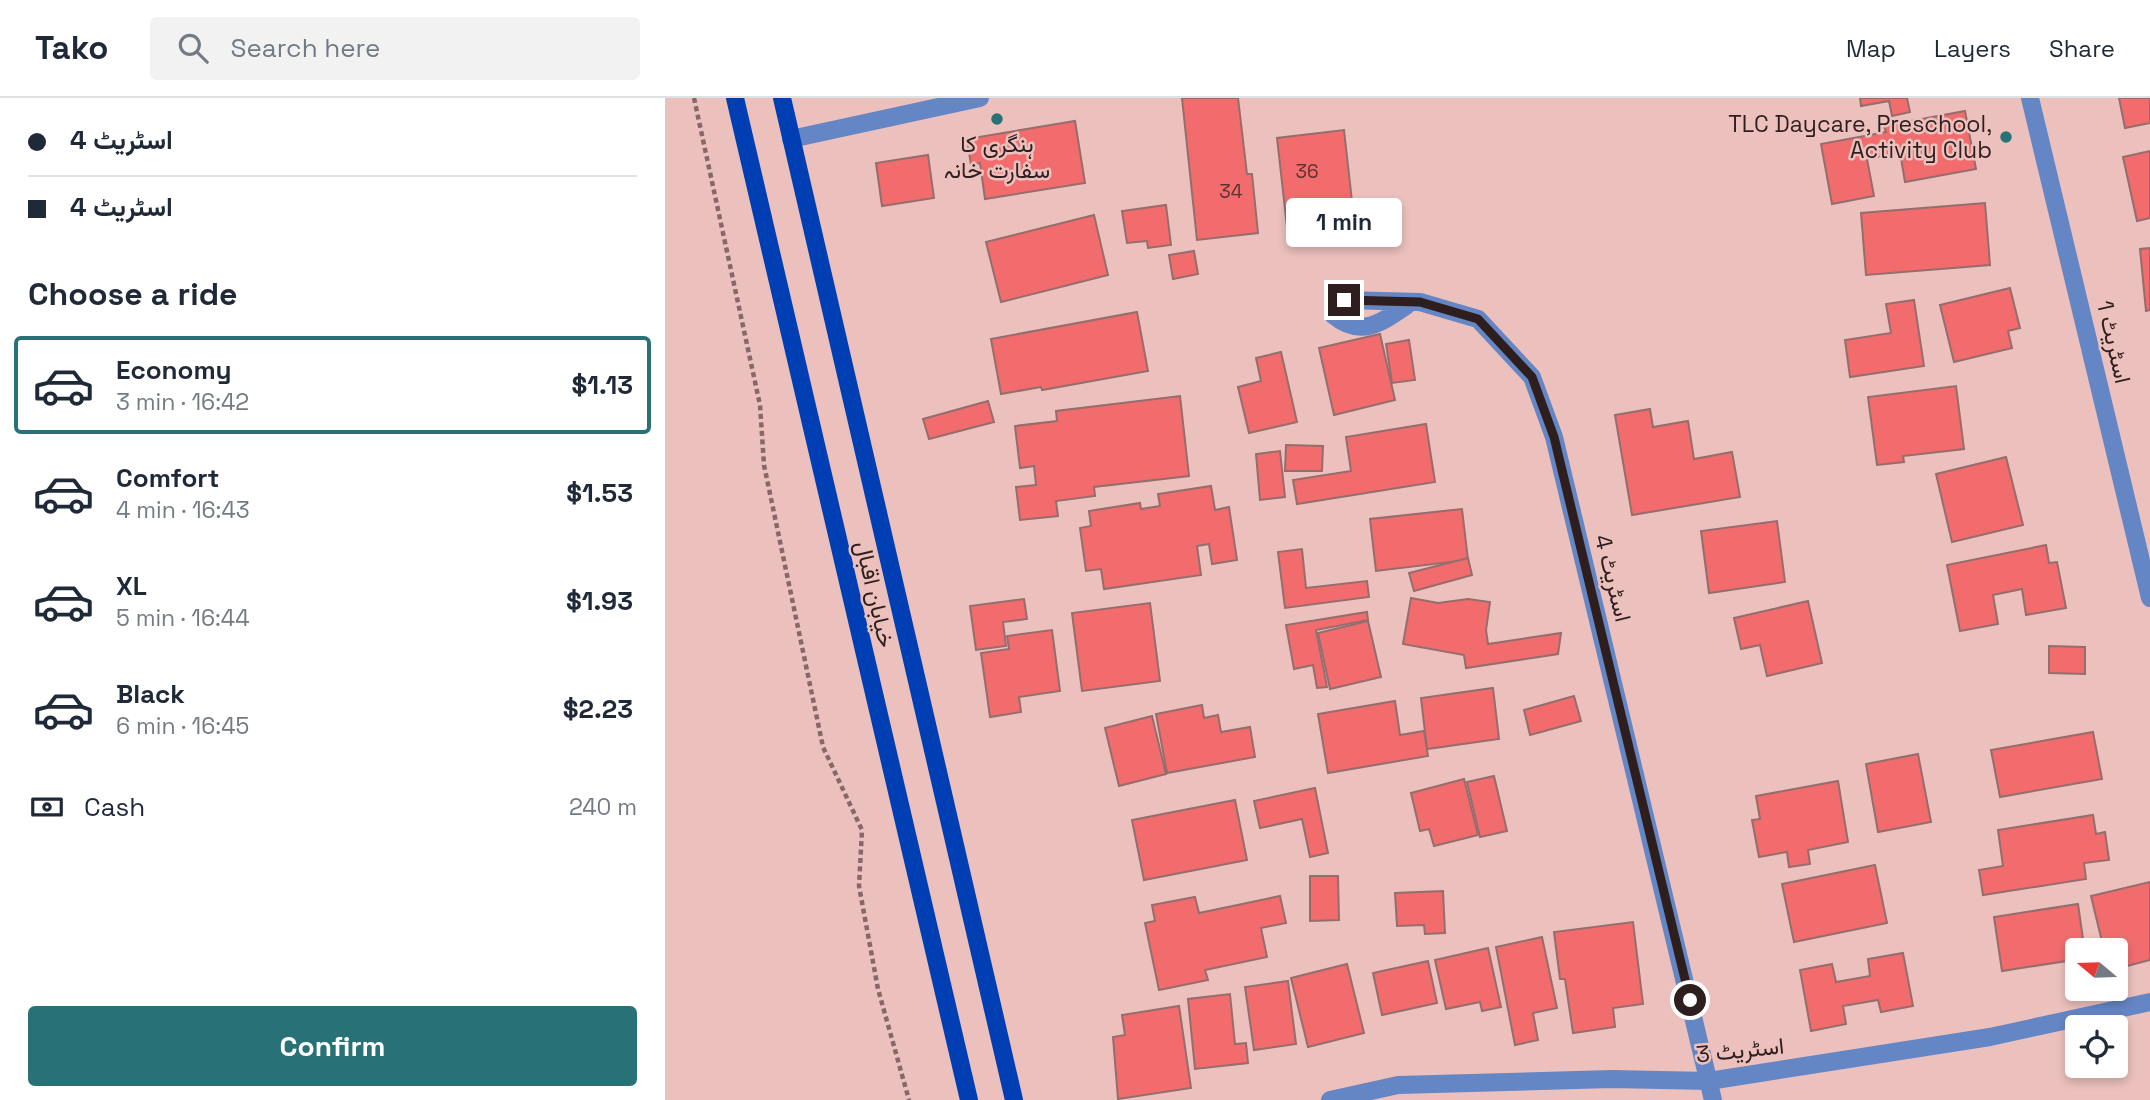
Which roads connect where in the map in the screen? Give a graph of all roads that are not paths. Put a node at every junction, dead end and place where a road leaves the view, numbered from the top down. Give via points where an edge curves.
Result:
1 (735, 98) edge
2 (782, 98) edge
3 (980, 98) edge
4 (2030, 98) edge
5 (791, 139) junction
6 (1406, 306) dead end
7 (2150, 598) edge
8 (2150, 1003) edge
9 (1709, 1081) junction
10 (969, 1100) edge
11 (1014, 1100) edge
12 (1330, 1100) edge
13 (1713, 1100) edge

1 - 10 main road, خیابان اقبال
2 - 5 main road, خیابان اقبال
3 - 5 street
4 - 7 street, اسٹریٹ 1
5 - 11 main road, خیابان اقبال
6 - 9 street, اسٹریٹ 4 via 1369,327 1345,325 1333,315 1344,300 1420,302 1478,319 1532,377 1554,437
8 - 9 street, اسٹریٹ 3 via 1990,1037
9 - 12 street, اسٹریٹ 3 via 1412,1085
9 - 13 street, اسٹریٹ 4

